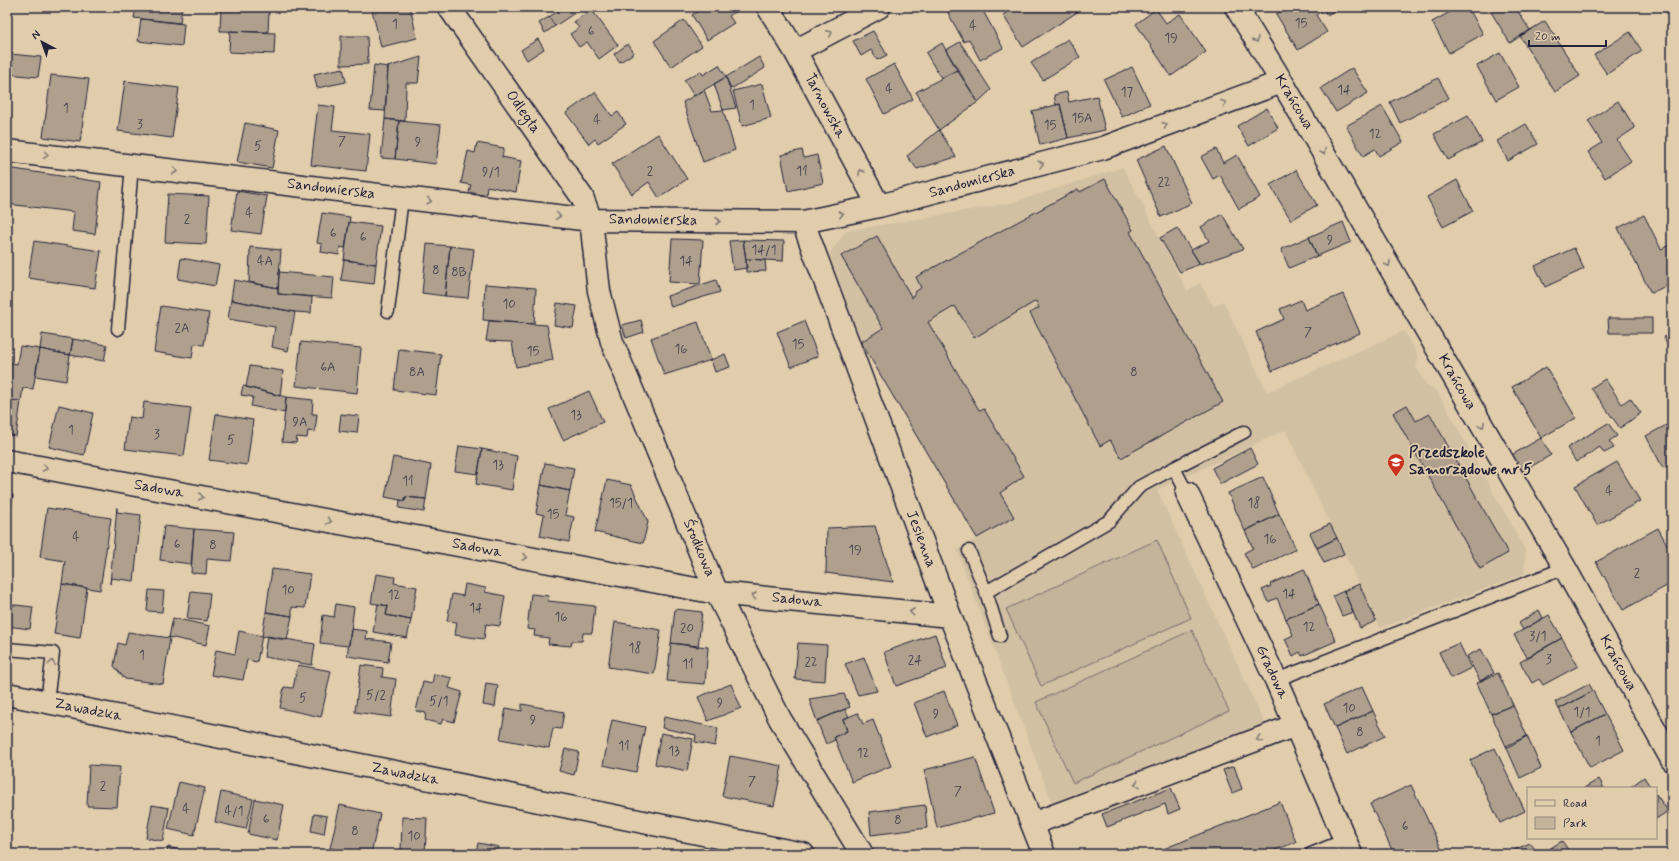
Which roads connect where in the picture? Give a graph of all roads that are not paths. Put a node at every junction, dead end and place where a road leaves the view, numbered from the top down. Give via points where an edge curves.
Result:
1 (449, 7) edge
2 (768, 7) edge
3 (879, 7) edge
4 (1236, 7) edge
5 (795, 52) junction
6 (1282, 82) junction
7 (7, 151) edge
8 (132, 166) junction
9 (402, 198) junction
10 (879, 206) junction
11 (591, 220) junction
12 (803, 222) junction
13 (388, 311) dead end
14 (118, 329) dead end
15 (1244, 432) dead end
16 (7, 461) edge
17 (1174, 468) junction
18 (1187, 493) joint
19 (969, 551) dead end
20 (1565, 568) junction
21 (717, 592) junction
22 (986, 592) junction
23 (950, 616) junction
24 (1000, 636) dead end
25 (7, 649) edge
26 (1276, 680) junction
27 (7, 694) edge
28 (47, 702) junction
29 (1296, 725) junction
30 (1672, 760) edge
31 (1032, 824) junction
32 (1348, 847) edge
33 (803, 854) edge
34 (862, 854) edge
35 (1044, 854) edge
36 (1311, 854) edge

1 - 11 street, Odległa via 582,197
2 - 5 street, Tarnowska
5 -> 3 street
4 -> 6 street, Krańcowa
10 -> 5 street, Tarnowska
10 -> 6 street, Sandomierska via 1103,148
6 -> 20 street, Krańcowa
7 -> 8 street, Sandomierska
8 -> 9 street, Sandomierska
8 - 14 lane
9 -> 11 street, Sandomierska
9 - 13 lane
12 -> 10 street, Sandomierska
11 -> 12 street, Sandomierska
11 - 21 street, Środkowa via 599,291 612,342
12 - 23 street, Jesienna
15 - 17 lane
16 -> 21 street, Sadowa
17 - 18 lane
17 - 22 lane via 1139,487 1109,521
18 - 26 street, Gradowa
19 - 22 lane
20 - 26 lane
20 - 30 street, Krańcowa
23 -> 21 street, Sadowa
21 - 34 street, Środkowa via 780,719
22 - 24 lane
23 - 31 street, Jesienna
28 -> 25 lane via 53,653
26 - 29 street, Gradowa
27 - 28 street, Zawadzka
28 - 33 street, Zawadzka
29 -> 31 street
29 - 32 street, Gradowa
31 - 35 street, Jesienna
32 - 36 lane

